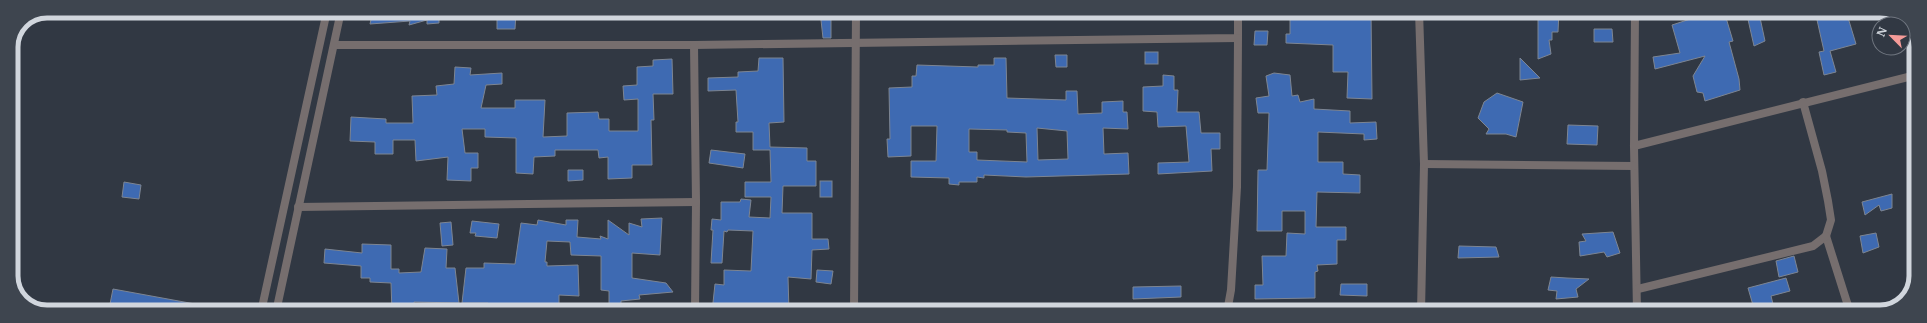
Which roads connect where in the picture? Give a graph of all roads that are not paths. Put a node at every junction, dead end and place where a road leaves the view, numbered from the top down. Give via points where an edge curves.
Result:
1 (325, 18) edge
2 (341, 18) edge
3 (856, 18) edge
4 (1238, 18) edge
5 (1419, 18) edge
6 (1635, 18) edge
7 (1238, 38) junction
8 (855, 42) junction
9 (335, 45) junction
10 (694, 45) junction
11 (1909, 77) edge
12 (1803, 102) junction
13 (1634, 146) junction
14 (1424, 164) junction
15 (1634, 166) junction
16 (696, 202) junction
17 (298, 207) junction
18 (1826, 236) junction
19 (1638, 289) junction
20 (264, 305) edge
21 (277, 305) edge
22 (695, 305) edge
23 (854, 305) edge
24 (1228, 305) edge
25 (1420, 305) edge
26 (1637, 305) edge
27 (1848, 305) edge

1 - 20 street
2 - 9 street
3 - 8 street
4 - 7 street
5 - 14 street
6 - 13 street
7 - 8 street
7 - 24 street via 1237,187
8 - 10 street
8 - 23 street
9 - 10 street
9 - 17 street
10 - 16 street
11 - 12 street
12 - 13 street
12 - 18 street via 1828,201 1831,220
13 - 15 street
14 - 15 street
14 - 25 street
15 - 19 street
16 - 17 street
16 - 22 street
17 - 21 street
18 - 19 street via 1813,246
18 - 27 street
19 - 26 street

